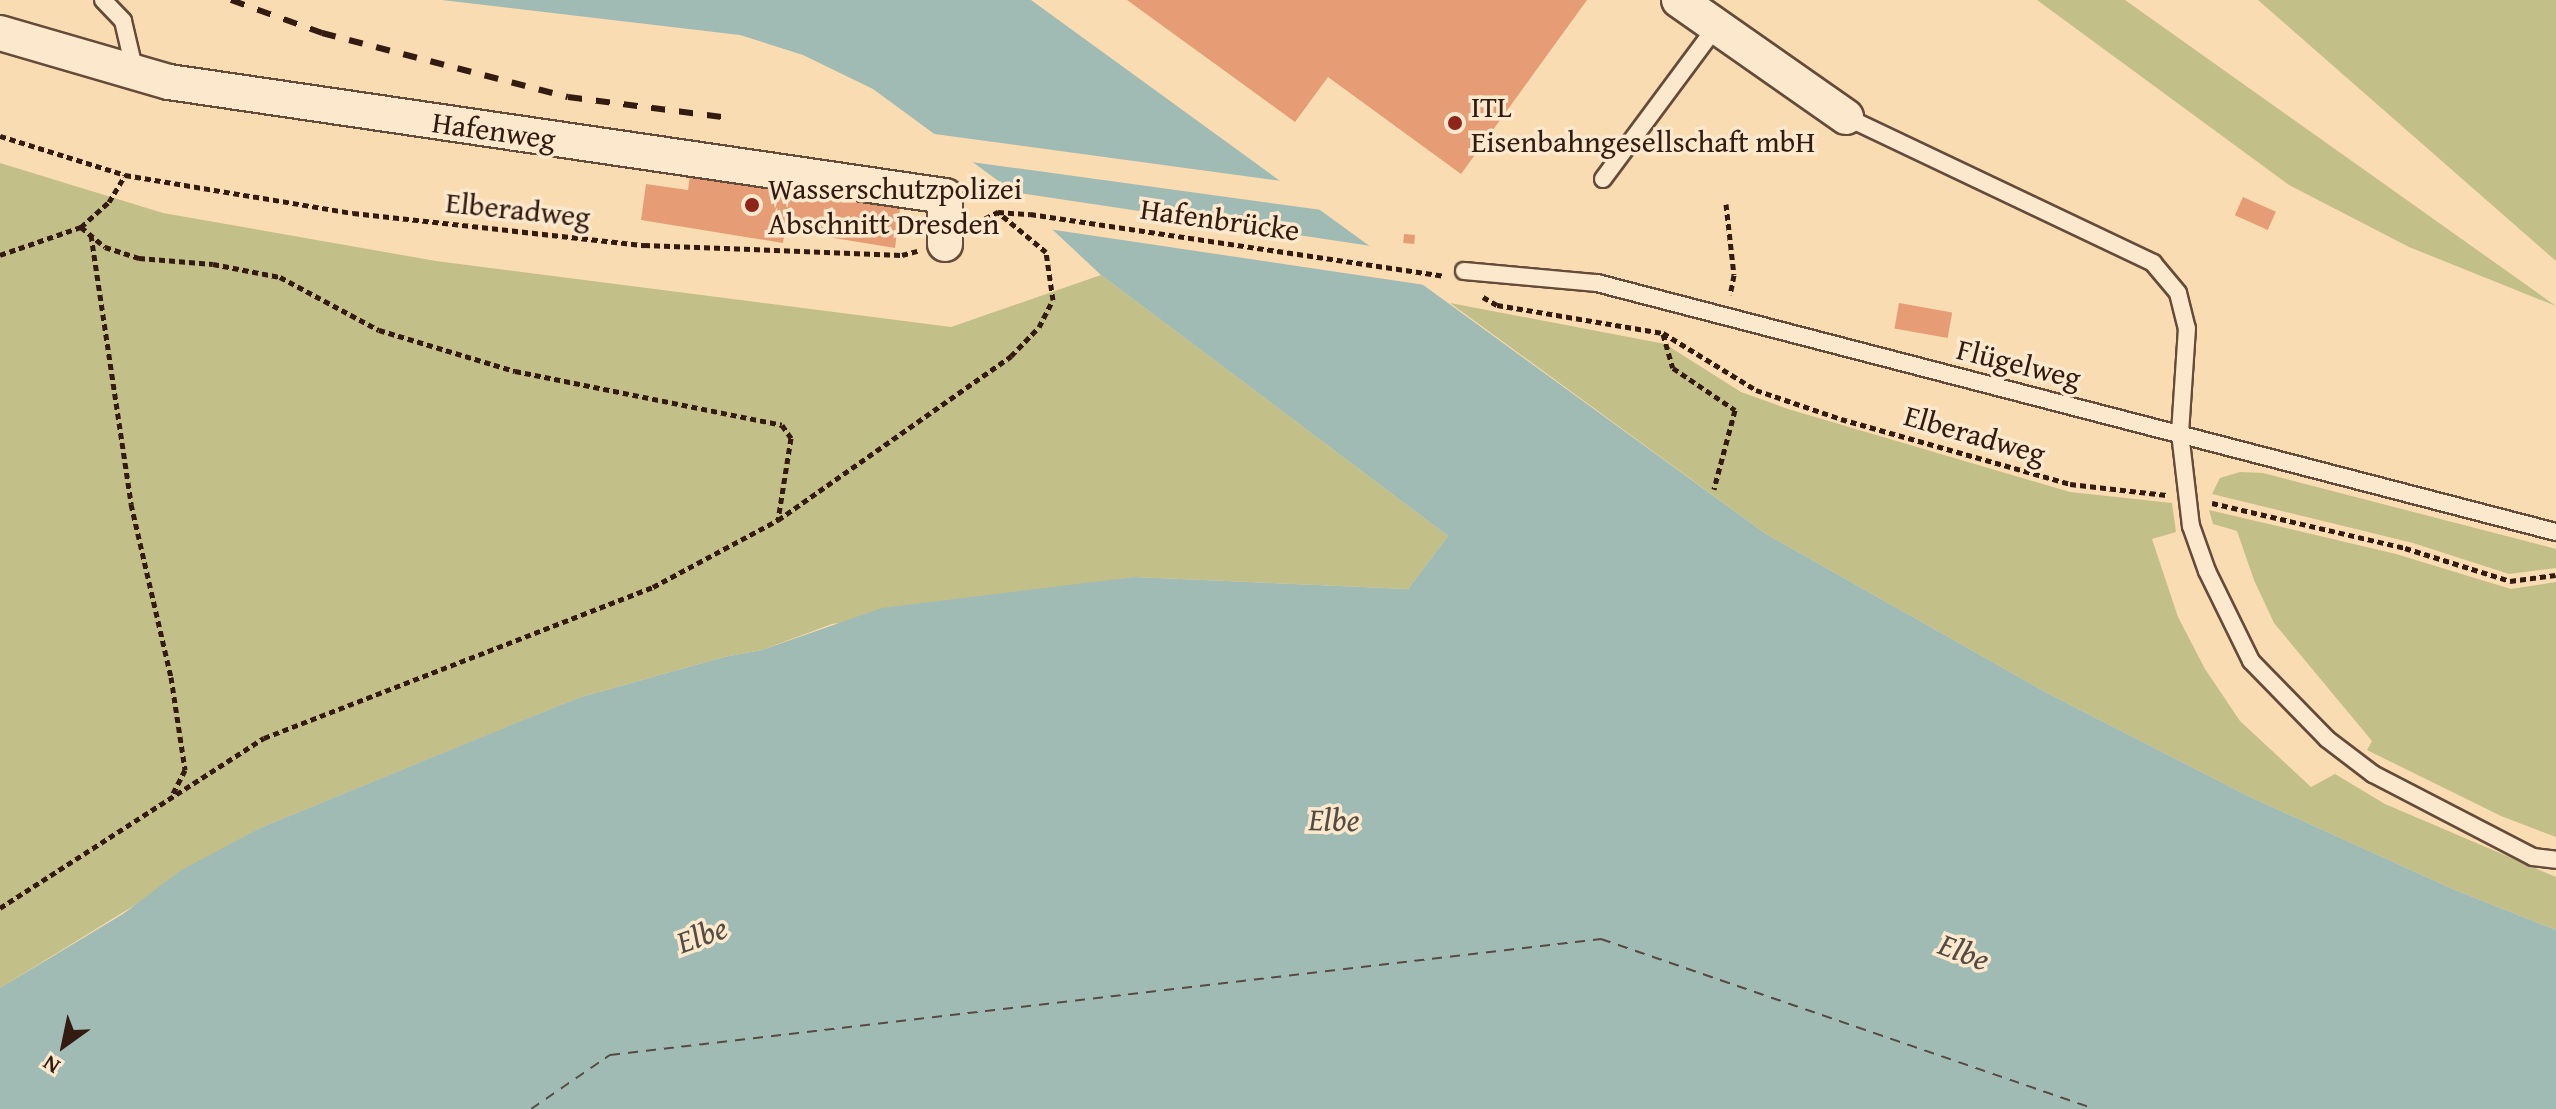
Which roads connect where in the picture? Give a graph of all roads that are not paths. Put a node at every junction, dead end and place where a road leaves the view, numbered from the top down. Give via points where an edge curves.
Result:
1 (103, 0) edge
2 (1679, 0) edge
3 (1716, 27) junction
4 (0, 33) edge
5 (135, 72) junction
6 (1846, 117) joint
7 (1603, 179) dead end
8 (945, 244) road end
9 (1459, 277) road end
10 (2180, 433) junction
11 (2556, 532) edge
12 (2556, 860) edge

1 - 5 lane via 123,21
2 - 3 street
3 - 6 street
3 - 7 lane
4 - 5 street, Hafenweg
5 - 8 street, Hafenweg via 184,84 945,196
6 - 10 lane via 2153,263 2178,293 2187,328
9 - 10 lane, Flügelweg via 1597,283
10 - 11 lane, Flügelweg
10 - 12 lane via 2191,526 2251,661 2327,739 2373,774 2533,857

